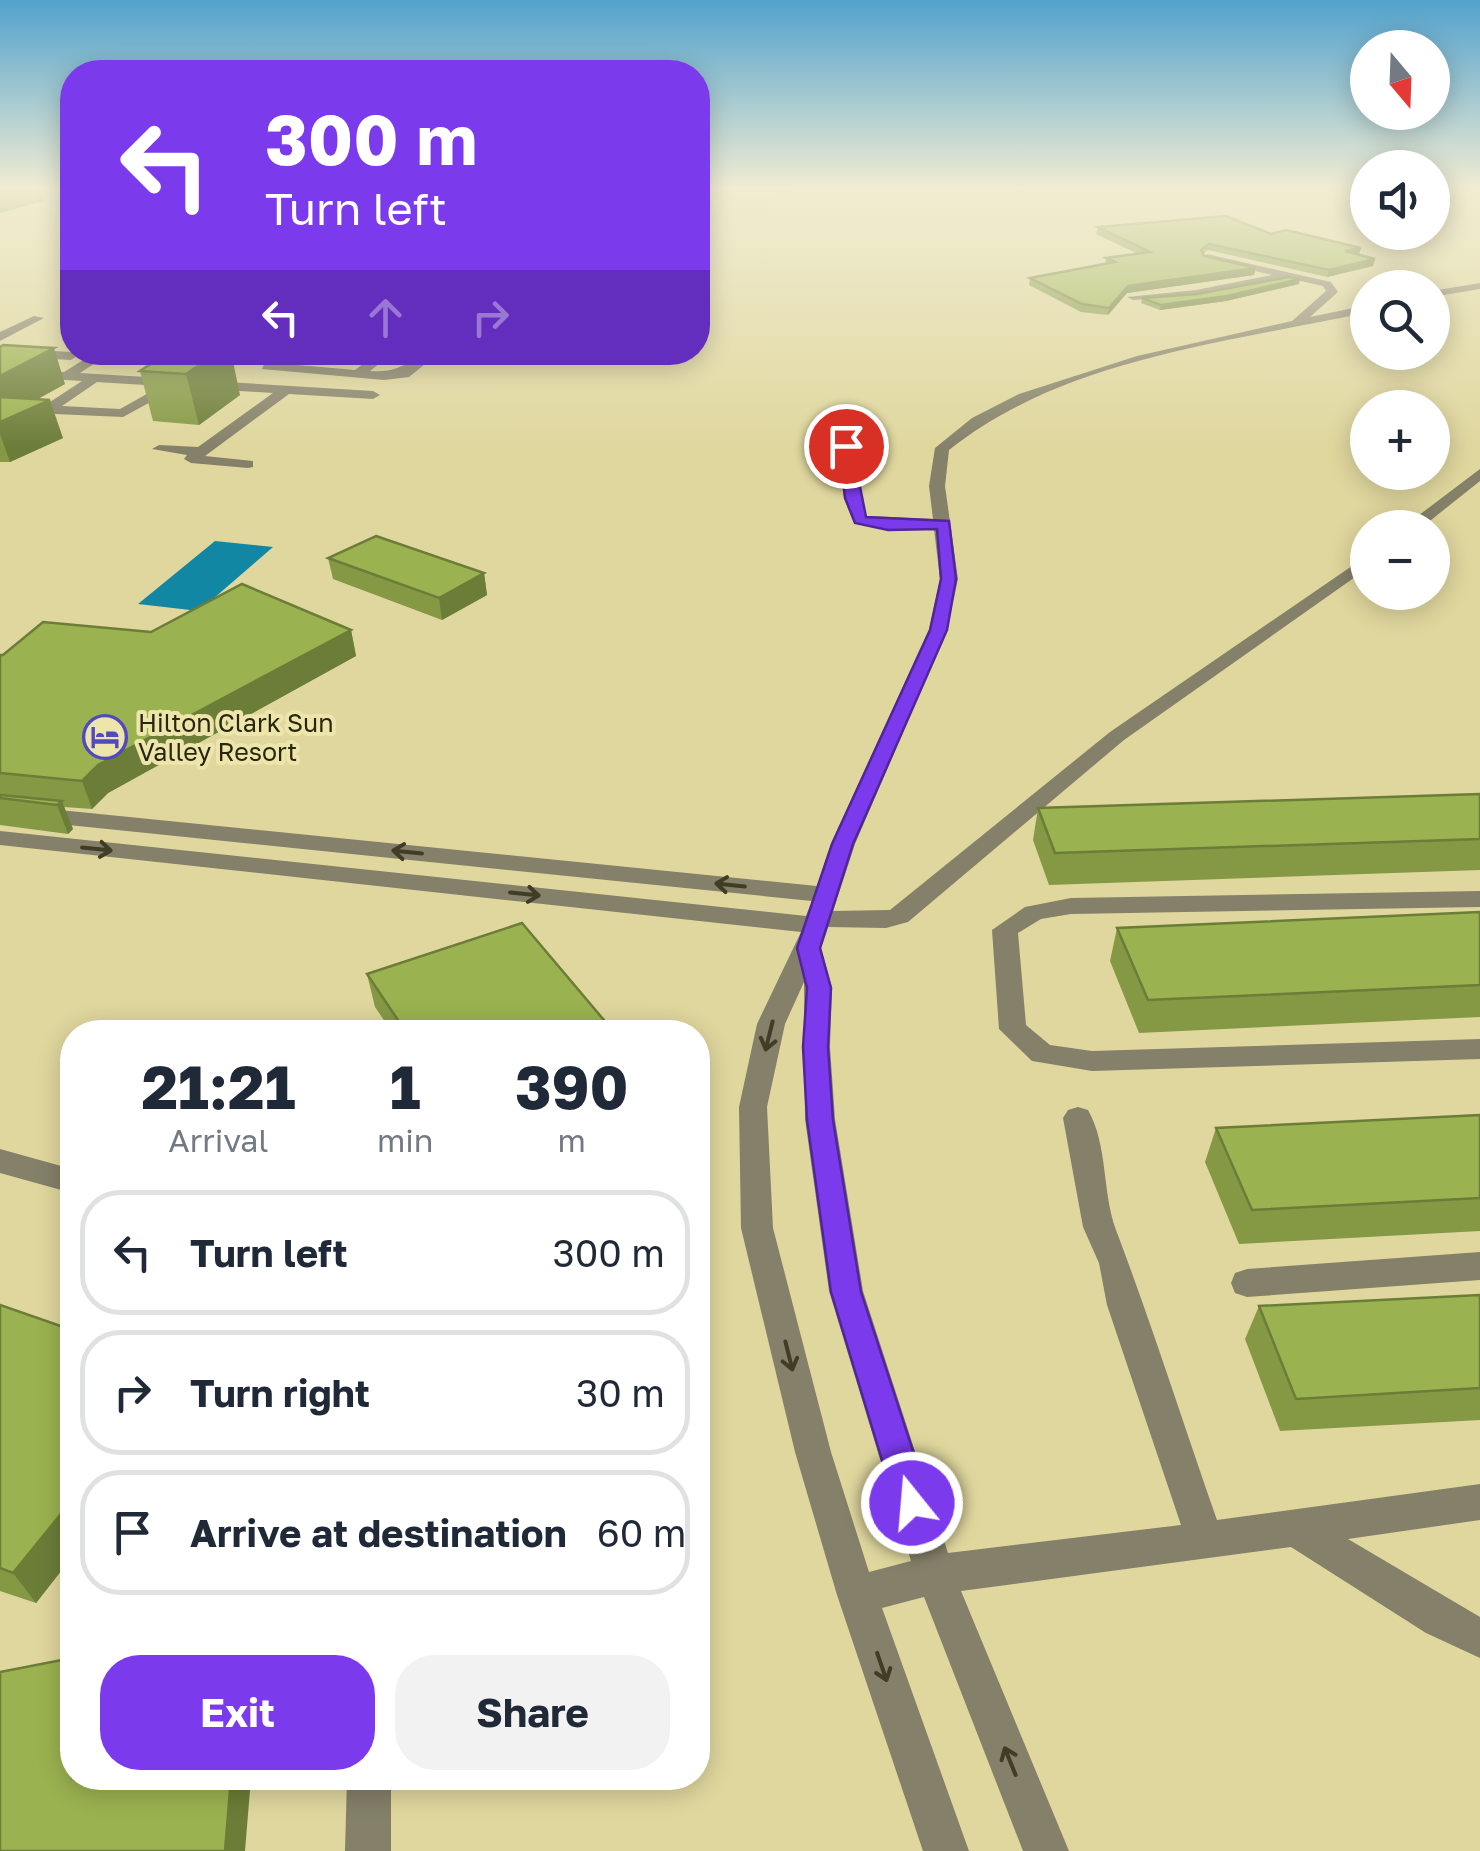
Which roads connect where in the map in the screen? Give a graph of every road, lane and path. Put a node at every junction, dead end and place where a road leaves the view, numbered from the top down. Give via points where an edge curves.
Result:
1 (1286, 275) edge
2 (1298, 275) edge
3 (1343, 278) edge
4 (1327, 284) junction
5 (1480, 286) edge
6 (1450, 291) edge
7 (1133, 297) edge
8 (1350, 312) edge
9 (38, 318) dead end
10 (1292, 327) junction
11 (0, 337) edge
12 (0, 352) edge
13 (60, 354) edge
14 (60, 362) edge
15 (85, 365) edge
16 (267, 365) edge
17 (369, 365) edge
18 (416, 365) edge
19 (0, 372) edge
20 (41, 373) junction
21 (356, 374) junction
22 (68, 375) junction
23 (96, 377) junction
24 (177, 382) junction
25 (287, 389) junction
26 (373, 395) dead end
27 (846, 446) dead end
28 (158, 449) dead end
29 (201, 452) junction
30 (248, 464) dead end
31 (1480, 474) edge
32 (1433, 510) edge
33 (944, 524) junction
34 (1350, 573) edge
35 (0, 811) edge
36 (237, 835) junction
37 (0, 838) edge
38 (204, 860) junction
39 (827, 894) junction
40 (1480, 899) edge
41 (813, 931) junction
42 (1480, 1049) edge
43 (1078, 1118) dead end
44 (0, 1162) edge
45 (60, 1178) edge
46 (1480, 1266) edge
47 (1246, 1283) dead end
48 (1480, 1502) edge
49 (1293, 1527) junction
50 (1206, 1540) junction
51 (934, 1574) junction
52 (857, 1595) junction
53 (1480, 1638) edge
54 (369, 1790) edge
55 (368, 1851) edge
56 (946, 1851) edge
57 (1046, 1851) edge

1 - 7 street
2 - 4 street
3 - 4 street
4 - 10 street via 1332,292
5 - 6 street
8 - 10 street
9 - 11 street
10 - 33 street via 1100,371 974,420 942,448 937,486
12 - 13 street
14 - 20 street
15 - 22 street
16 - 21 street
17 - 21 street
18 - 21 street via 404,374
19 - 20 street
20 - 22 street
22 - 23 street
23 - 24 street
23 - 24 street via 56,410 123,413
24 - 25 street
25 - 26 street
25 - 29 street
27 - 33 street via 860,520
28 - 29 street
29 - 30 street via 191,460
31 - 32 street
33 - 39 street via 948,579 938,630
34 - 41 street via 1117,736 900,916
35 - 36 street
36 - 38 street
39 -> 36 street
37 -> 38 street
38 -> 41 street
39 - 41 street
40 - 42 street via 1071,906 1034,913 1005,930 1013,1030 1042,1054 1092,1061
41 - 51 street via 820,1120 846,1292
41 -> 52 street via 771,1024 753,1108 757,1228
43 - 50 street via 1099,1227
44 - 45 street
46 - 47 street
48 - 49 street
49 - 50 street
49 - 53 street
50 - 51 street
51 - 52 street
57 -> 51 street
52 -> 56 street
54 - 55 street

